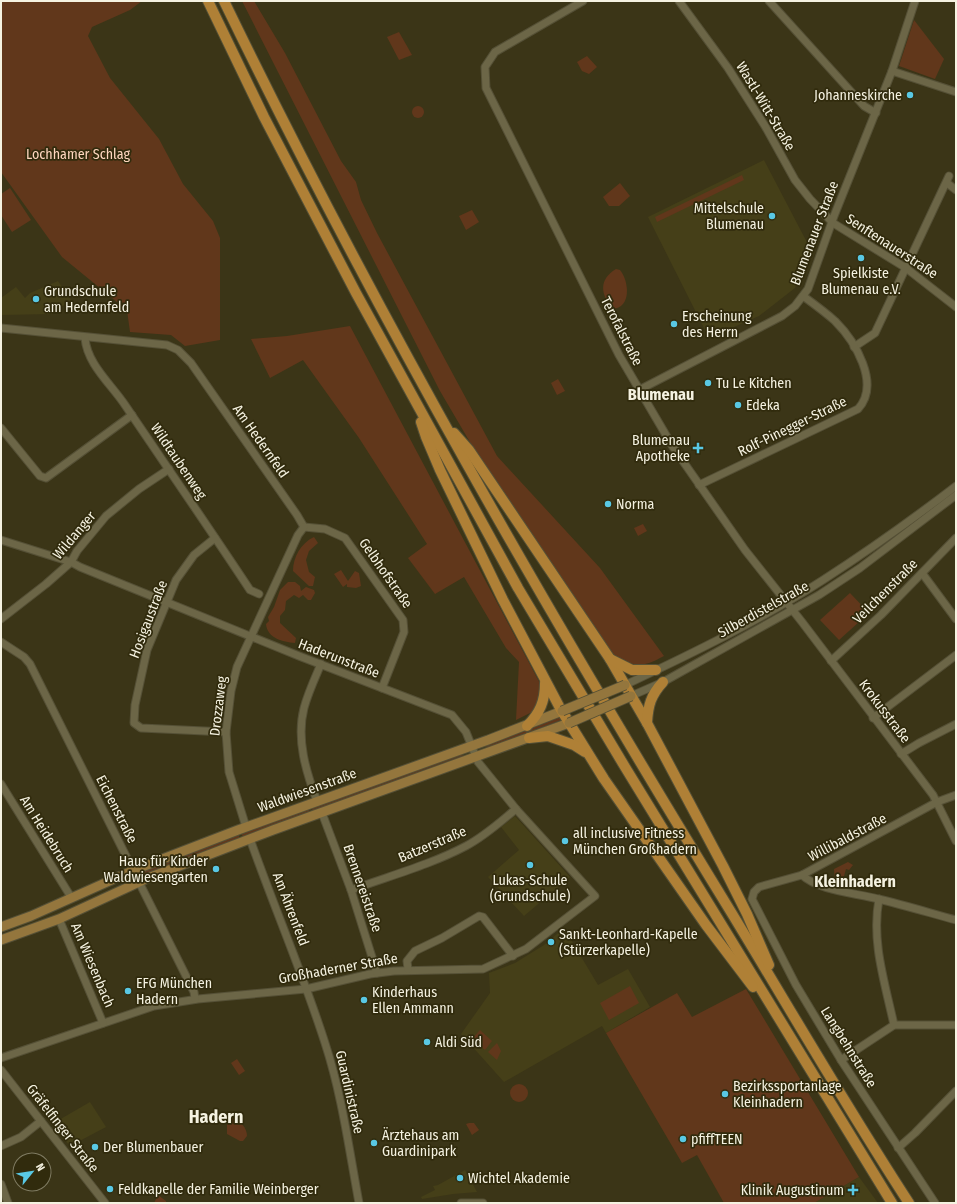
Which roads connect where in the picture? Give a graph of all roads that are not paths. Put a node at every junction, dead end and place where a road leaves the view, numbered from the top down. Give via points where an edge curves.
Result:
1 (208, 1) edge
2 (224, 1) edge
3 (583, 1) edge
4 (679, 1) edge
5 (769, 1) edge
6 (915, 1) edge
7 (892, 70) junction
8 (956, 92) edge
9 (876, 113) junction
10 (949, 176) dead end
11 (947, 183) junction
12 (956, 190) edge
13 (833, 223) junction
14 (906, 268) junction
15 (803, 296) junction
16 (956, 307) edge
17 (1, 328) edge
18 (85, 338) junction
19 (854, 347) junction
20 (639, 390) junction
21 (417, 406) junction
22 (132, 415) junction
23 (440, 416) junction
24 (1, 428) edge
25 (169, 469) junction
26 (699, 485) junction
27 (956, 486) edge
28 (956, 495) edge
29 (304, 527) junction
30 (214, 538) junction
31 (956, 538) edge
32 (1, 540) edge
33 (71, 562) junction
34 (922, 573) junction
35 (259, 594) dead end
36 (166, 602) junction
37 (786, 602) junction
38 (792, 610) junction
39 (1, 619) edge
40 (956, 619) edge
41 (250, 637) junction
42 (1, 643) edge
43 (956, 656) edge
44 (610, 659) junction
45 (831, 661) junction
46 (321, 664) junction
47 (656, 670) junction
48 (545, 681) junction
49 (663, 682) junction
50 (625, 685) junction
51 (382, 688) junction
52 (631, 696) junction
53 (562, 711) junction
54 (874, 718) junction
55 (569, 723) junction
56 (647, 723) junction
57 (956, 724) edge
58 (527, 726) junction
59 (226, 732) junction
60 (529, 738) junction
61 (472, 746) junction
62 (586, 752) junction
63 (901, 754) junction
64 (476, 757) junction
65 (1, 784) edge
66 (956, 795) edge
67 (317, 802) junction
68 (937, 802) junction
69 (516, 809) junction
70 (322, 813) junction
71 (246, 827) junction
72 (250, 839) junction
73 (956, 841) edge
74 (134, 870) junction
75 (802, 875) junction
76 (139, 882) junction
77 (351, 890) junction
78 (595, 896) joint
79 (71, 897) junction
80 (752, 899) joint
81 (879, 899) junction
82 (59, 919) junction
83 (956, 920) edge
84 (1, 927) edge
85 (1, 940) edge
86 (513, 956) junction
87 (408, 969) junction
88 (377, 973) junction
89 (306, 989) junction
90 (783, 998) junction
91 (195, 1000) junction
92 (103, 1023) junction
93 (894, 1025) junction
94 (956, 1025) edge
95 (789, 1034) junction
96 (1, 1058) edge
97 (841, 1060) junction
98 (1, 1070) edge
99 (956, 1091) edge
100 (41, 1122) junction
101 (1, 1146) edge
102 (898, 1148) junction
103 (1, 1184) edge
104 (8, 1203) edge
105 (105, 1203) edge
106 (359, 1203) edge
107 (461, 1203) edge
108 (483, 1203) edge
109 (892, 1203) edge
110 (909, 1203) edge
111 (935, 1203) edge

1 - 21 highway via 274,137
2 - 23 highway via 315,184
3 - 20 street, Terofalstraße via 495,52 485,67 486,88 601,320
4 - 13 street, Wastl-Witt-Straße via 747,96 795,180
5 - 9 street via 864,106
6 - 7 street, Blumenauer Straße
7 - 8 street
7 - 9 street, Blumenauer Straße
9 - 13 street, Blumenauer Straße
10 - 11 street
11 - 12 street
11 - 14 street
13 - 14 street, Senftenauerstraße
13 - 15 street, Blumenauer Straße
14 - 16 street, Senftenauerstraße
14 - 19 street via 875,333
15 - 19 street, Rolf-Pinegger-Straße via 834,321
15 - 20 street, Blumenauer Straße via 782,316
17 - 18 street, Am Hedernfeld
18 - 22 street, Wildtaubenweg via 86,350
18 - 29 street, Am Hedernfeld via 167,345 178,350 194,367
19 - 26 street, Rolf-Pinegger-Straße via 866,378 867,390 864,402 858,409
20 - 26 street, Terofalstraße
21 - 48 highway via 426,437 440,470
21 - 95 highway via 518,588
22 - 24 street via 46,478 40,476
22 - 25 street, Wildtaubenweg
23 - 44 highway via 469,450
23 - 90 highway via 535,587
25 - 30 street, Wildtaubenweg
25 - 33 street, Wildanger via 106,516
26 - 37 street, Terofalstraße
27 - 37 street, Silberdistelstraße via 849,563
28 - 38 street, Silberdistelstraße via 860,568
29 - 41 street
29 - 51 street, Gelbhofstraße via 325,529 346,538 402,620 404,632
30 - 35 street, Wildtaubenweg via 250,590
30 - 36 street, Hosigaustraße via 184,566
31 - 34 street, Veilchenstraße
32 - 33 street, Haderunstraße
33 - 36 street, Haderunstraße via 80,568
33 - 39 street, Wildanger
34 - 40 street
34 - 45 street, Veilchenstraße
36 - 41 street, Haderunstraße
36 - 59 street, Hosigaustraße via 147,650 135,705 134,724 141,728
37 - 38 street, Krokusstraße
37 - 47 street, Silberdistelstraße
38 - 45 street, Krokusstraße
38 - 49 street, Silberdistelstraße
41 - 46 street, Haderunstraße
41 - 59 street, Drozzaweg via 237,666
42 - 74 street, Eichenstraße via 28,661
43 - 54 street
44 - 47 highway via 632,670
44 - 50 highway
45 - 54 street, Krokusstraße
46 - 51 street, Haderunstraße
46 - 67 street via 308,695 301,723 305,762
47 - 50 street, Silberdistelstraße
48 - 53 highway
48 - 58 highway via 545,695 540,711
49 - 52 street, Silberdistelstraße
49 - 56 highway via 650,698
50 - 52 highway
50 - 53 main road, Waldwiesenstraße, bridge
51 - 61 street, Haderunstraße via 452,716 466,732
52 - 55 main road, Silberdistelstraße, bridge
52 - 56 highway
53 - 55 highway
53 - 58 main road, Waldwiesenstraße
54 - 63 street, Krokusstraße
55 - 60 main road, Waldwiesenstraße
55 - 62 highway
56 - 90 highway via 747,914
57 - 63 street
58 - 61 main road, Waldwiesenstraße
59 - 71 street, Drozzaweg via 229,772
60 - 62 highway via 548,736
60 - 64 main road, Waldwiesenstraße
61 - 64 street, Haderunstraße
61 - 67 main road, Waldwiesenstraße
62 - 95 highway via 706,925
63 - 68 street, Krokusstraße
64 - 69 street, Haderunstraße
64 - 70 main road, Waldwiesenstraße
65 - 79 street, Am Heidebruch
66 - 68 street, Willibaldstraße
67 - 71 main road, Waldwiesenstraße
68 - 73 street, Krokusstraße
68 - 75 street, Willibaldstraße
69 - 77 street, Batzerstraße via 466,846
69 - 78 street, Haderunstraße
70 - 72 main road, Waldwiesenstraße
70 - 77 street, Brennereistraße
71 - 74 main road, Waldwiesenstraße
72 - 76 main road, Waldwiesenstraße
72 - 89 street, Am Ährenfeld
74 - 76 street, Eichenstraße
74 - 79 main road, Waldwiesenstraße
75 - 80 street, Willibaldstraße via 759,887
75 - 81 street via 809,881
76 - 82 main road, Waldwiesenstraße
76 - 91 street, Eichenstraße via 194,992
77 - 88 street, Brennereistraße
78 - 86 street, Großhaderner Straße via 546,935
79 - 84 main road, Waldwiesenstraße
80 - 97 street, Langbehnstraße via 796,985
81 - 83 street
81 - 93 street via 875,918 876,946
82 - 85 main road, Waldwiesenstraße
82 - 92 street, Am Wiesenbach
86 - 87 street, Großhaderner Straße via 483,969
86 - 87 street via 483,917 479,916 415,951 408,961
87 - 88 street, Großhaderner Straße
88 - 89 street, Großhaderner Straße
89 - 91 street, Großhaderner Straße
89 - 106 street, Guardinistraße via 336,1083
90 - 110 highway
91 - 92 street, Großhaderner Straße via 144,1009
92 - 96 street, Großhaderner Straße
93 - 94 street
93 - 97 street
95 - 109 highway
97 - 102 street, Langbehnstraße
98 - 100 street, Gräfelfinger Straße
99 - 102 street
100 - 101 street via 22,1136
100 - 105 street, Gräfelfinger Straße
102 - 111 street, Langbehnstraße
103 - 104 street
107 - 108 street

